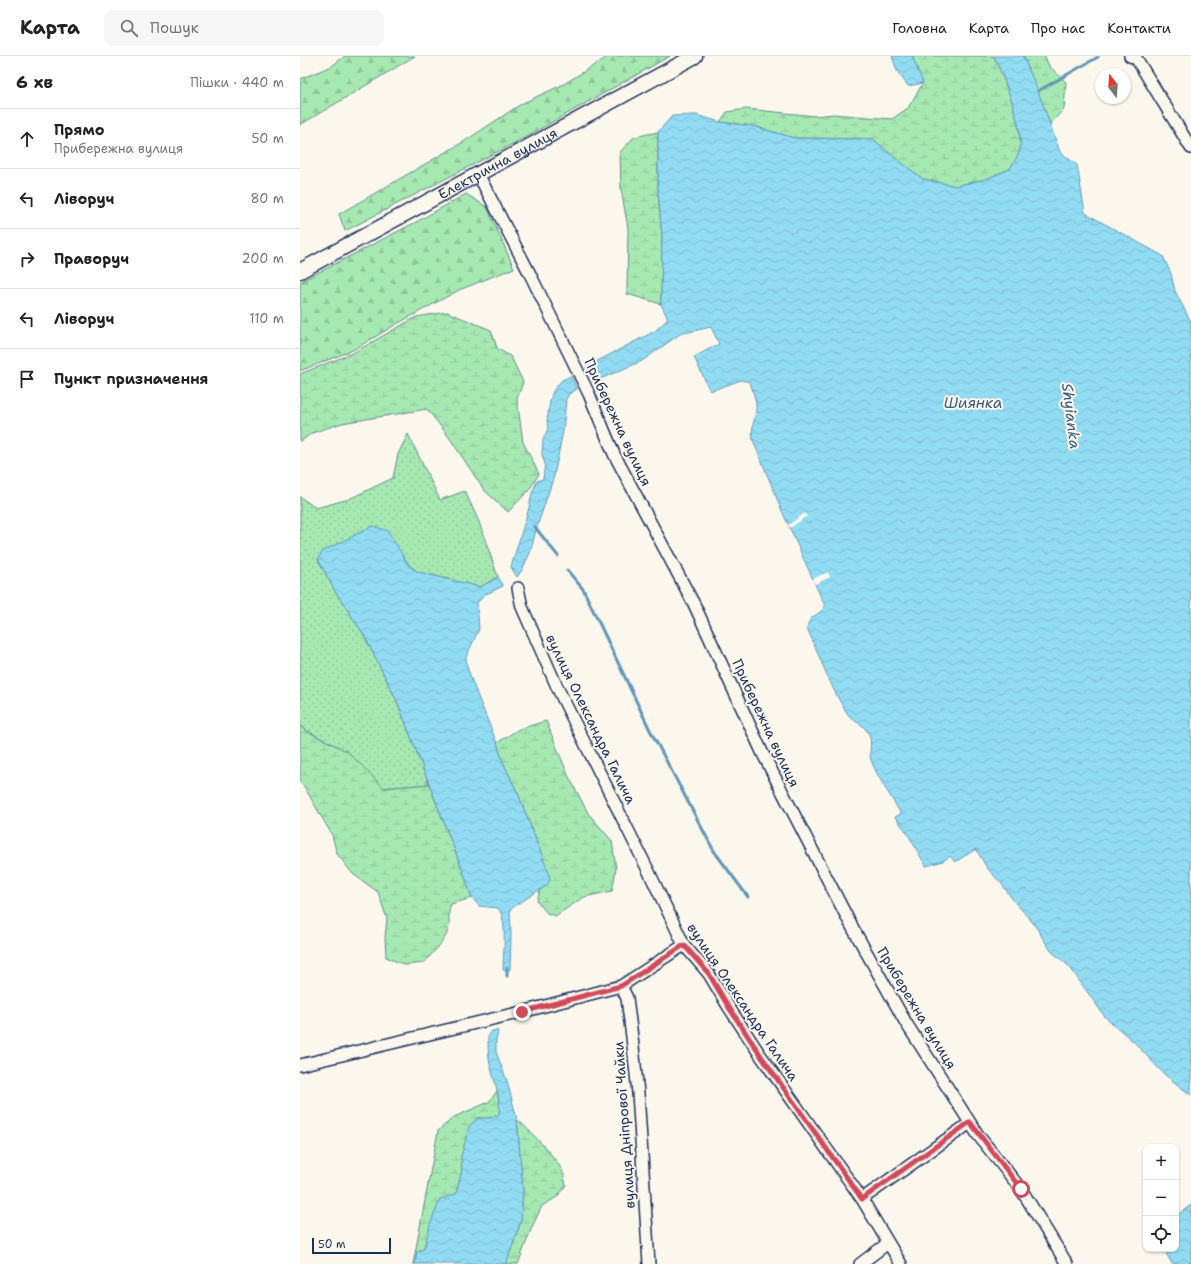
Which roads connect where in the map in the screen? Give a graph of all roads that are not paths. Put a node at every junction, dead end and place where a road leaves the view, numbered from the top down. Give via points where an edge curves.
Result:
1 (695, 56) edge
2 (1130, 56) edge
3 (1191, 148) edge
4 (478, 174) junction
5 (300, 271) edge
6 (518, 588) dead end
7 (684, 945) junction
8 (621, 986) junction
9 (300, 1065) edge
10 (970, 1122) junction
11 (862, 1199) junction
12 (888, 1243) junction
13 (649, 1264) edge
14 (860, 1264) edge
15 (901, 1264) edge
16 (1067, 1264) edge

1 - 4 street, Електрична вулиця
2 - 3 street via 1136,58
4 - 5 street, Електрична вулиця
4 - 10 street, Прибережна вулиця via 589,394 614,454 694,604 763,754 846,916 906,1024
6 - 7 street, вулиця Олександра Галича via 522,607 558,689
7 - 8 street
7 - 11 street, вулиця Олександра Галича via 709,974 761,1056
8 - 9 street
8 - 13 street, вулиця Дніпрової Чайки via 627,998 637,1079
10 - 11 street
10 - 16 street, Прибережна вулиця via 1021,1189
11 - 12 street, вулиця Олександра Галича
12 - 14 street
12 - 15 street, вулиця Олександра Галича

